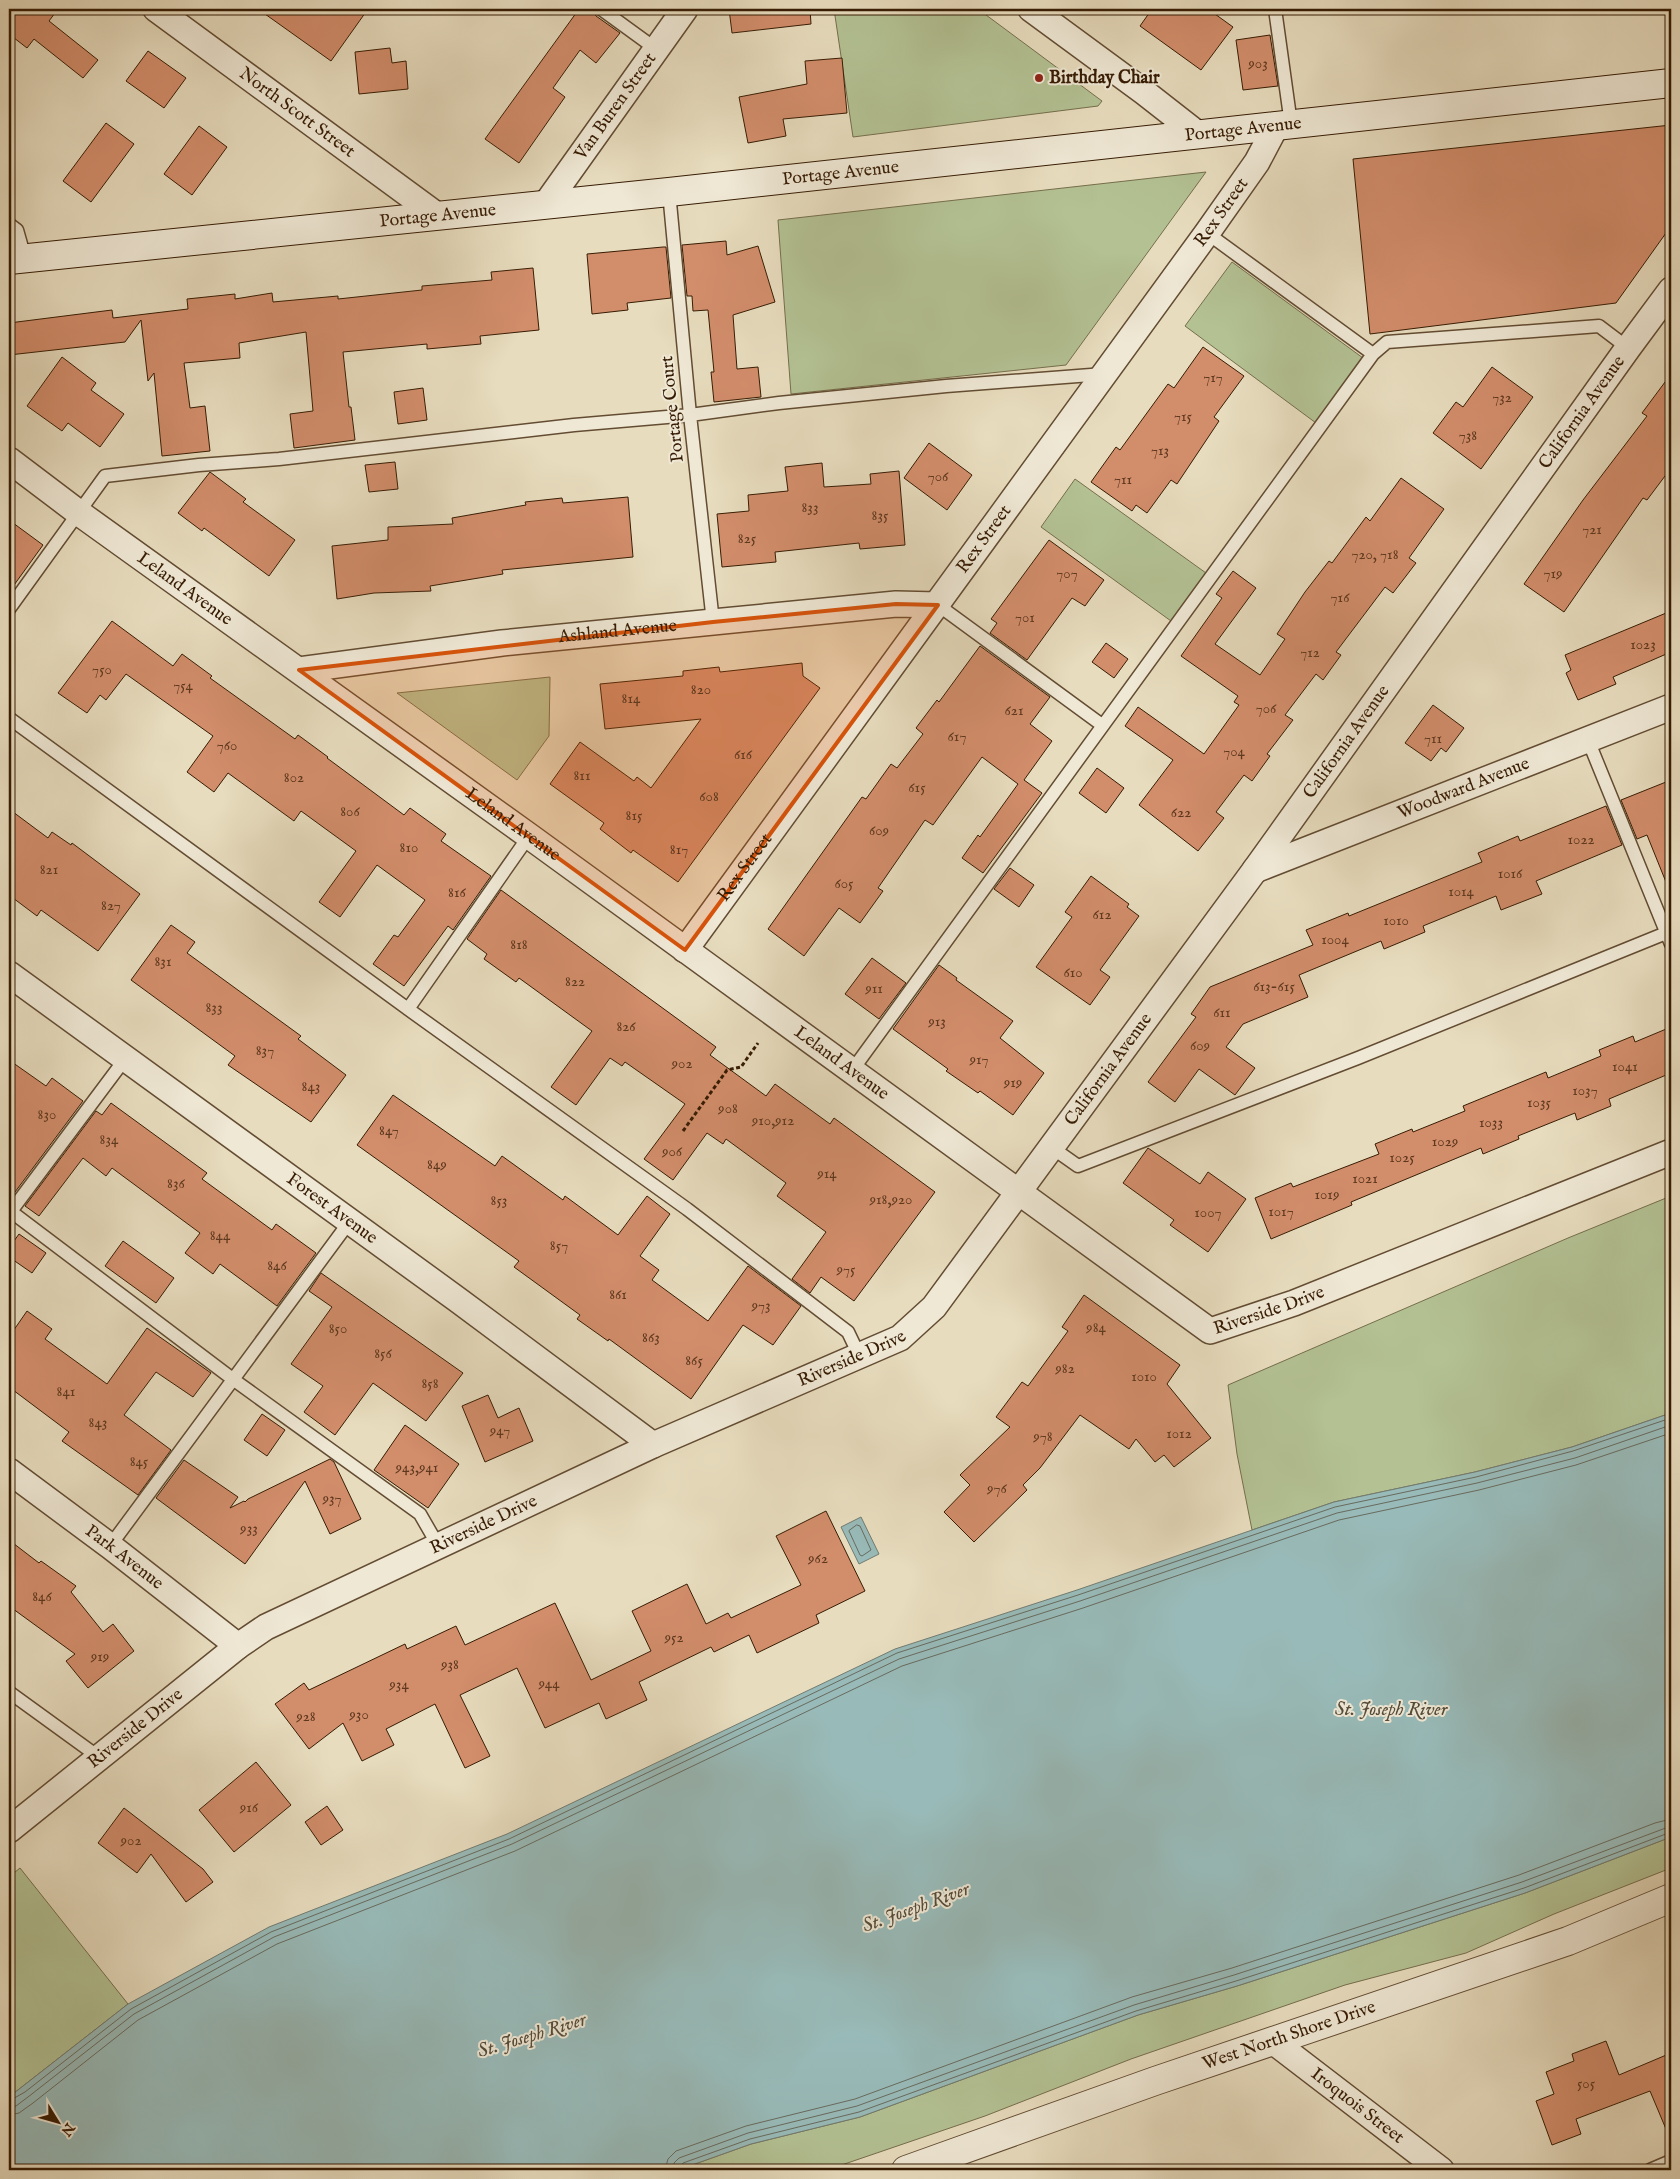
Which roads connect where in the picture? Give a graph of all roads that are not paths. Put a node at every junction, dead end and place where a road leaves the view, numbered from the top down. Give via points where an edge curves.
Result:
1 (156, 9) edge
2 (601, 9) edge
3 (686, 9) edge
4 (1031, 9) edge
5 (1275, 9) edge
6 (656, 48) junction
7 (1671, 83) edge
8 (1283, 125) junction
9 (1199, 136) junction
10 (670, 192) junction
11 (546, 204) junction
12 (438, 216) junction
13 (9, 224) edge
14 (1207, 234) junction
15 (17, 259) edge
16 (1671, 290) edge
17 (1628, 348) junction
18 (1373, 354) junction
19 (1104, 374) junction
20 (690, 415) junction
21 (9, 460) edge
22 (79, 512) junction
23 (938, 606) junction
24 (9, 610) edge
25 (713, 622) junction
26 (299, 670) junction
27 (1671, 707) edge
28 (9, 718) edge
29 (1102, 725) junction
30 (1588, 740) junction
31 (530, 836) junction
32 (1255, 870) junction
33 (1670, 936) edge
34 (685, 950) junction
35 (9, 974) edge
36 (408, 1009) junction
37 (125, 1059) junction
38 (851, 1072) junction
39 (1051, 1147) junction
40 (1671, 1152) edge
41 (1017, 1192) junction
42 (9, 1212) edge
43 (350, 1221) junction
44 (860, 1357) junction
45 (234, 1380) junction
46 (653, 1445) junction
47 (9, 1471) edge
48 (110, 1546) junction
49 (439, 1547) junction
50 (238, 1646) junction
51 (9, 1692) edge
52 (100, 1758) junction
53 (9, 1830) edge
54 (1671, 1898) edge
55 (1274, 2042) junction
56 (1671, 2161) edge
57 (906, 2170) edge
58 (1441, 2170) edge
59 (1650, 2170) edge

1 - 12 street, North Scott Street
2 - 6 lane
3 - 6 street, Van Buren Street
4 - 9 street
5 - 8 lane
6 - 11 street, Van Buren Street
7 - 8 main road, Portage Avenue
8 - 9 main road, Portage Avenue
8 - 14 street, Rex Street
9 - 10 main road, Portage Avenue
10 - 11 main road, Portage Avenue
10 - 20 lane, Portage Court
11 - 12 main road, Portage Avenue
12 - 15 main road, Portage Avenue
13 - 15 lane via 17,230
14 - 18 lane
14 - 19 street, Rex Street
16 - 17 street, California Avenue
17 - 18 lane via 1599,326 1386,342
17 - 32 street, California Avenue
18 - 29 lane
19 - 20 lane via 946,386
19 - 23 street, Rex Street
20 - 22 lane via 105,476
20 - 25 lane, Portage Court
21 - 22 street, Leland Avenue
22 - 24 lane
22 - 26 street, Leland Avenue
23 - 25 street, Ashland Avenue via 896,604
23 - 29 lane
23 - 34 street, Rex Street
25 - 26 street, Ashland Avenue via 502,643
26 - 31 street, Leland Avenue
27 - 30 street, Woodward Avenue
28 - 36 lane
29 - 38 lane
30 - 32 street, Woodward Avenue
30 - 33 lane
31 - 34 street, Leland Avenue
31 - 36 lane
32 - 39 street, California Avenue
33 - 39 lane via 1078,1166
34 - 38 street, Leland Avenue
35 - 37 street, Forest Avenue
36 - 44 lane via 802,1296 848,1332
37 - 42 lane
37 - 43 street, Forest Avenue
38 - 41 street, Leland Avenue
39 - 41 street, California Avenue
40 - 41 street, Riverside Drive via 1294,1303 1210,1331
41 - 44 street, Riverside Drive via 934,1307 900,1338
42 - 45 lane
43 - 45 lane
43 - 46 street, Forest Avenue
44 - 46 street, Riverside Drive
45 - 48 lane
45 - 49 lane via 420,1514
46 - 49 street, Riverside Drive
47 - 48 street, Park Avenue
48 - 50 street, Park Avenue
49 - 50 street, Riverside Drive via 266,1628
50 - 52 street, Riverside Drive
51 - 52 lane
52 - 53 street, Riverside Drive
54 - 55 main road, West North Shore Drive via 1568,1941
55 - 57 main road, West North Shore Drive
55 - 58 street, Iroquois Street
56 - 59 lane

